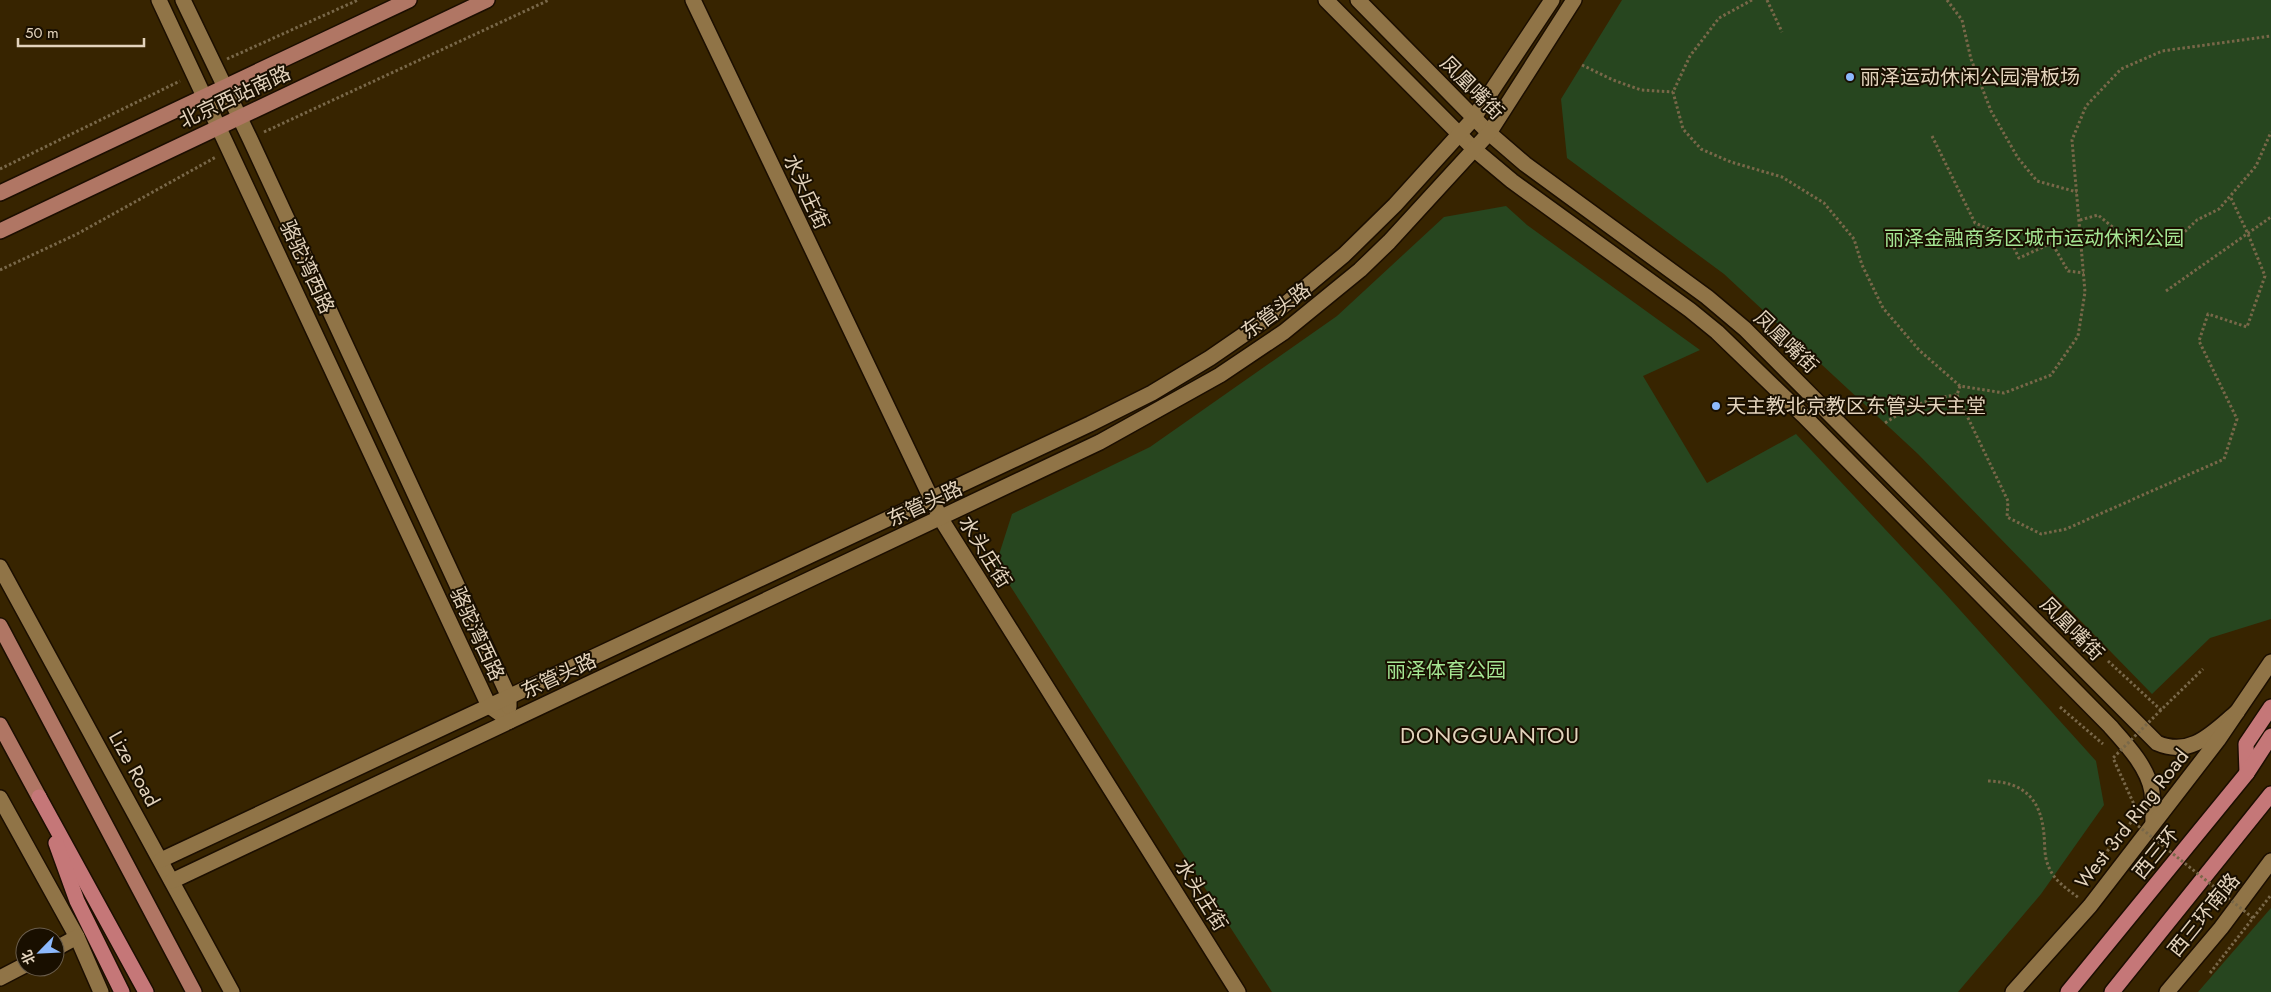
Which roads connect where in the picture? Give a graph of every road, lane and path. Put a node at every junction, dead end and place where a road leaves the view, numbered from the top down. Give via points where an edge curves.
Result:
1 (159, 0) edge
2 (183, 0) edge
3 (409, 0) edge
4 (487, 0) edge
5 (549, 0) edge
6 (693, 0) edge
7 (1326, 0) edge
8 (1358, 0) edge
9 (1552, 0) edge
10 (1574, 0) edge
11 (1752, 0) edge
12 (1767, 0) edge
13 (1948, 0) edge
14 (1782, 32) dead end
15 (2271, 36) edge
16 (1582, 64) dead end
17 (225, 88) junction
18 (1673, 92) junction
19 (204, 96) junction
20 (239, 117) junction
21 (1473, 119) junction
22 (219, 126) junction
23 (2271, 132) edge
24 (1489, 133) junction
25 (1459, 135) junction
26 (1932, 136) dead end
27 (250, 139) junction
28 (230, 149) junction
29 (1475, 150) junction
30 (2077, 192) junction
31 (0, 193) edge
32 (2230, 196) junction
33 (2271, 218) edge
34 (2080, 220) junction
35 (0, 231) edge
36 (2248, 234) junction
37 (0, 270) edge
38 (2084, 273) junction
39 (2166, 291) dead end
40 (1960, 386) junction
41 (1957, 395) junction
42 (1885, 423) dead end
43 (930, 499) junction
44 (941, 519) junction
45 (0, 566) edge
46 (0, 626) edge
47 (2108, 661) dead end
48 (2271, 662) edge
49 (2203, 669) dead end
50 (508, 697) junction
51 (489, 706) junction
52 (2060, 707) dead end
53 (2271, 707) edge
54 (2161, 710) junction
55 (2237, 712) junction
56 (510, 721) junction
57 (0, 725) edge
58 (2271, 736) edge
59 (2116, 755) junction
60 (2247, 773) junction
61 (1988, 781) dead end
62 (39, 797) junction
63 (2269, 797) edge
64 (0, 798) edge
65 (2132, 821) junction
66 (2154, 823) junction
67 (2104, 855) dead end
68 (161, 860) junction
69 (2271, 861) edge
70 (172, 881) junction
71 (2271, 895) edge
72 (2090, 906) junction
73 (2253, 918) junction
74 (77, 937) junction
75 (65, 944) edge
76 (15, 970) edge
77 (2210, 973) dead end
78 (0, 978) edge
79 (101, 992) edge
80 (122, 992) edge
81 (146, 992) edge
82 (194, 992) edge
83 (232, 992) edge
84 (1238, 992) edge
85 (2013, 992) edge
86 (2068, 992) edge
87 (2112, 992) edge
88 (2167, 992) edge

1 - 19 street, 骆驼湾西路
2 - 17 street, 骆驼湾西路
3 - 17 main road, 北京西站南路
4 - 20 main road, 北京西站南路
5 - 27 path
6 - 43 street, 水头庄街
7 - 25 street, 凤凰嘴街
8 - 21 street, 凤凰嘴街
9 - 21 street, 东管头路
10 - 24 street, 东管头路
11 - 18 path via 1719,18 1690,56
12 - 14 path
13 - 30 path via 1962,20 1971,60 1991,111 2018,158 2037,181
15 - 30 path via 2162,51 2121,69 2086,106 2072,140
16 - 18 path via 1641,90
17 - 19 main road, 北京西站南路
17 - 20 street, 骆驼湾西路
18 - 40 path via 1682,129 1701,149 1782,177 1824,203 1854,239 1862,265 1883,308 1919,350
19 - 22 street, 骆驼湾西路
19 - 31 main road, 北京西站南路
20 - 22 main road, 北京西站南路
20 - 27 street, 骆驼湾西路
21 - 24 street, 凤凰嘴街
21 - 25 street, 东管头路
22 - 28 street, 骆驼湾西路
22 - 35 main road, 北京西站南路
23 - 32 path via 2256,166
24 - 29 street, 东管头路
24 - 55 street, 凤凰嘴街 via 1525,164 1707,297 1745,329 2157,743 2167,747 2186,747 2203,741
25 - 29 street, 凤凰嘴街
25 - 43 street, 东管头路 via 1344,255 1264,321 1152,393
26 - 38 path via 1975,223 2009,238 2019,258 2052,243 2068,271
27 - 50 street, 骆驼湾西路
28 - 37 path via 77,234
28 - 51 street, 骆驼湾西路
29 - 44 street, 东管头路 via 1377,254 1284,332 1220,375 1154,413
29 - 66 street, 凤凰嘴街 via 1690,310 1797,409 2110,726 2147,777 2152,790
30 - 34 path
32 - 34 path via 2219,209 2197,220 2173,243 2150,246 2127,239 2098,215
32 - 36 path
33 - 36 path
34 - 38 path
36 - 39 path
36 - 41 path via 2264,276 2247,327 2208,314 2199,341 2236,419 2224,459 2066,529 2041,534 2006,517 2008,501
38 - 40 path via 2085,292 2078,336 2051,375 2004,393
40 - 41 path
41 - 42 path via 1908,408
43 - 44 street, 水头庄街
43 - 50 street, 东管头路
44 - 56 street, 东管头路
44 - 84 street, 水头庄街
45 - 68 street, Lize Road
46 - 82 main road
47 - 54 path
48 - 55 street, West 3rd Ring Road
49 - 54 path
50 - 51 street, 东管头路
50 - 56 street, 骆驼湾西路
51 - 56 street, 骆驼湾西路
51 - 68 street, 东管头路
52 - 59 path
53 - 60 highway via 2246,744
54 - 59 path, bridge
55 - 66 street, West 3rd Ring Road
56 - 70 street, 东管头路
57 - 62 main road
58 - 60 highway, 西三环
59 - 65 path, bridge via 2113,758 2137,811
60 - 86 highway, 西三环
61 - 72 path via 2010,782 2032,799 2043,821 2047,865 2056,880
62 - 80 highway via 77,901
62 - 81 highway
63 - 87 highway
64 - 74 street
65 - 67 path
65 - 73 path, bridge
66 - 72 street, West 3rd Ring Road
68 - 70 street, Lize Road
69 - 88 street, 西三环南路
70 - 83 street, Lize Road
71 - 73 path
72 - 85 street, West 3rd Ring Road
73 - 77 path
74 - 75 street
74 - 79 street
76 - 78 street

